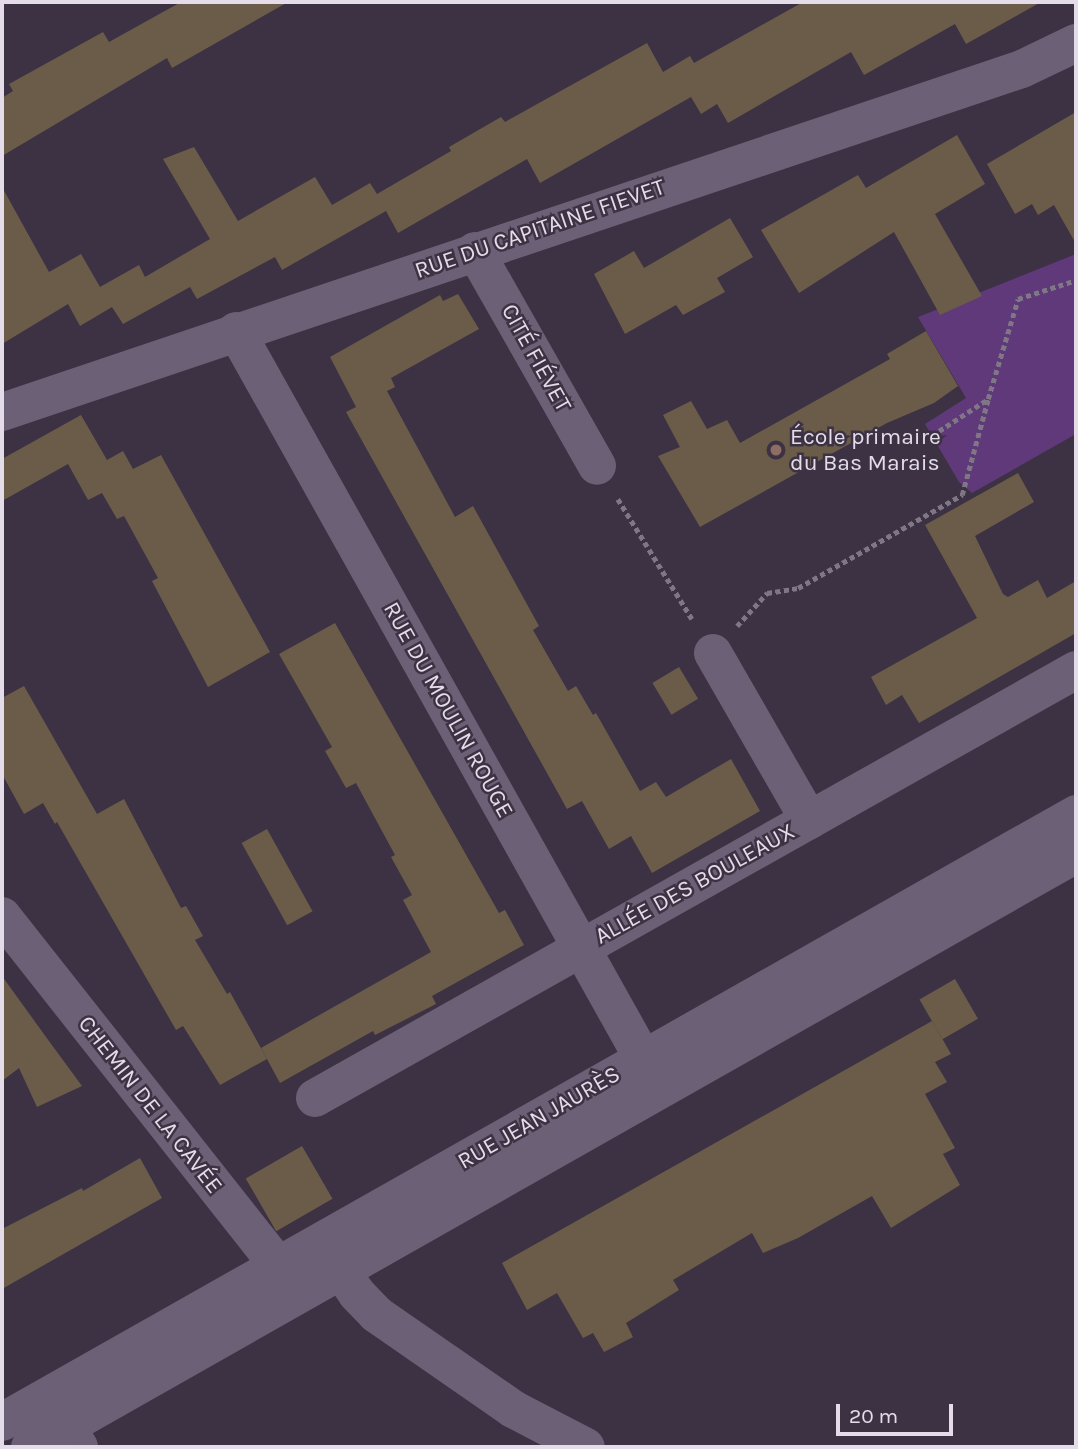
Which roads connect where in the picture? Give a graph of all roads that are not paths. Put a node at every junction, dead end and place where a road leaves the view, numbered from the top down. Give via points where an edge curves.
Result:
1 (1076, 43) edge
2 (475, 251) junction
3 (236, 331) junction
4 (2, 412) edge
5 (597, 466) road end
6 (713, 653) road end
7 (1076, 670) edge
8 (1076, 814) edge
9 (810, 820) junction
10 (1076, 854) edge
11 (2, 916) edge
12 (580, 948) junction
13 (651, 1074) junction
14 (315, 1098) dead end
15 (330, 1256) junction
16 (286, 1281) junction
17 (2, 1422) edge
18 (64, 1423) edge
19 (30, 1447) edge
20 (586, 1447) edge

1 - 2 street, RUE DU CAPITAINE FIEVET via 1023,69
2 - 3 street, RUE DU CAPITAINE FIEVET
2 - 5 street, CITÉ FIÉVET
3 - 4 street, RUE DU CAPITAINE FIEVET
3 - 12 street, RUE DU MOULIN ROUGE
6 - 9 street
7 - 9 street, ALLÉE DES BOULEAUX
8 - 13 street, RUE JEAN JAURÈS
9 - 12 street, ALLÉE DES BOULEAUX
10 - 13 street, RUE JEAN JAURÈS
11 - 16 street, CHEMIN DE LA CAVÉE
12 - 13 street, RUE DU MOULIN ROUGE
12 - 14 street, ALLÉE DES BOULEAUX
13 - 15 street, RUE JEAN JAURÈS
15 - 16 street, RUE JEAN JAURÈS
15 - 20 street via 376,1314 503,1403
16 - 18 street, RUE JEAN JAURÈS
17 - 18 street, RUE JEAN JAURÈS
18 - 19 street, RUE JEAN JAURÈS

